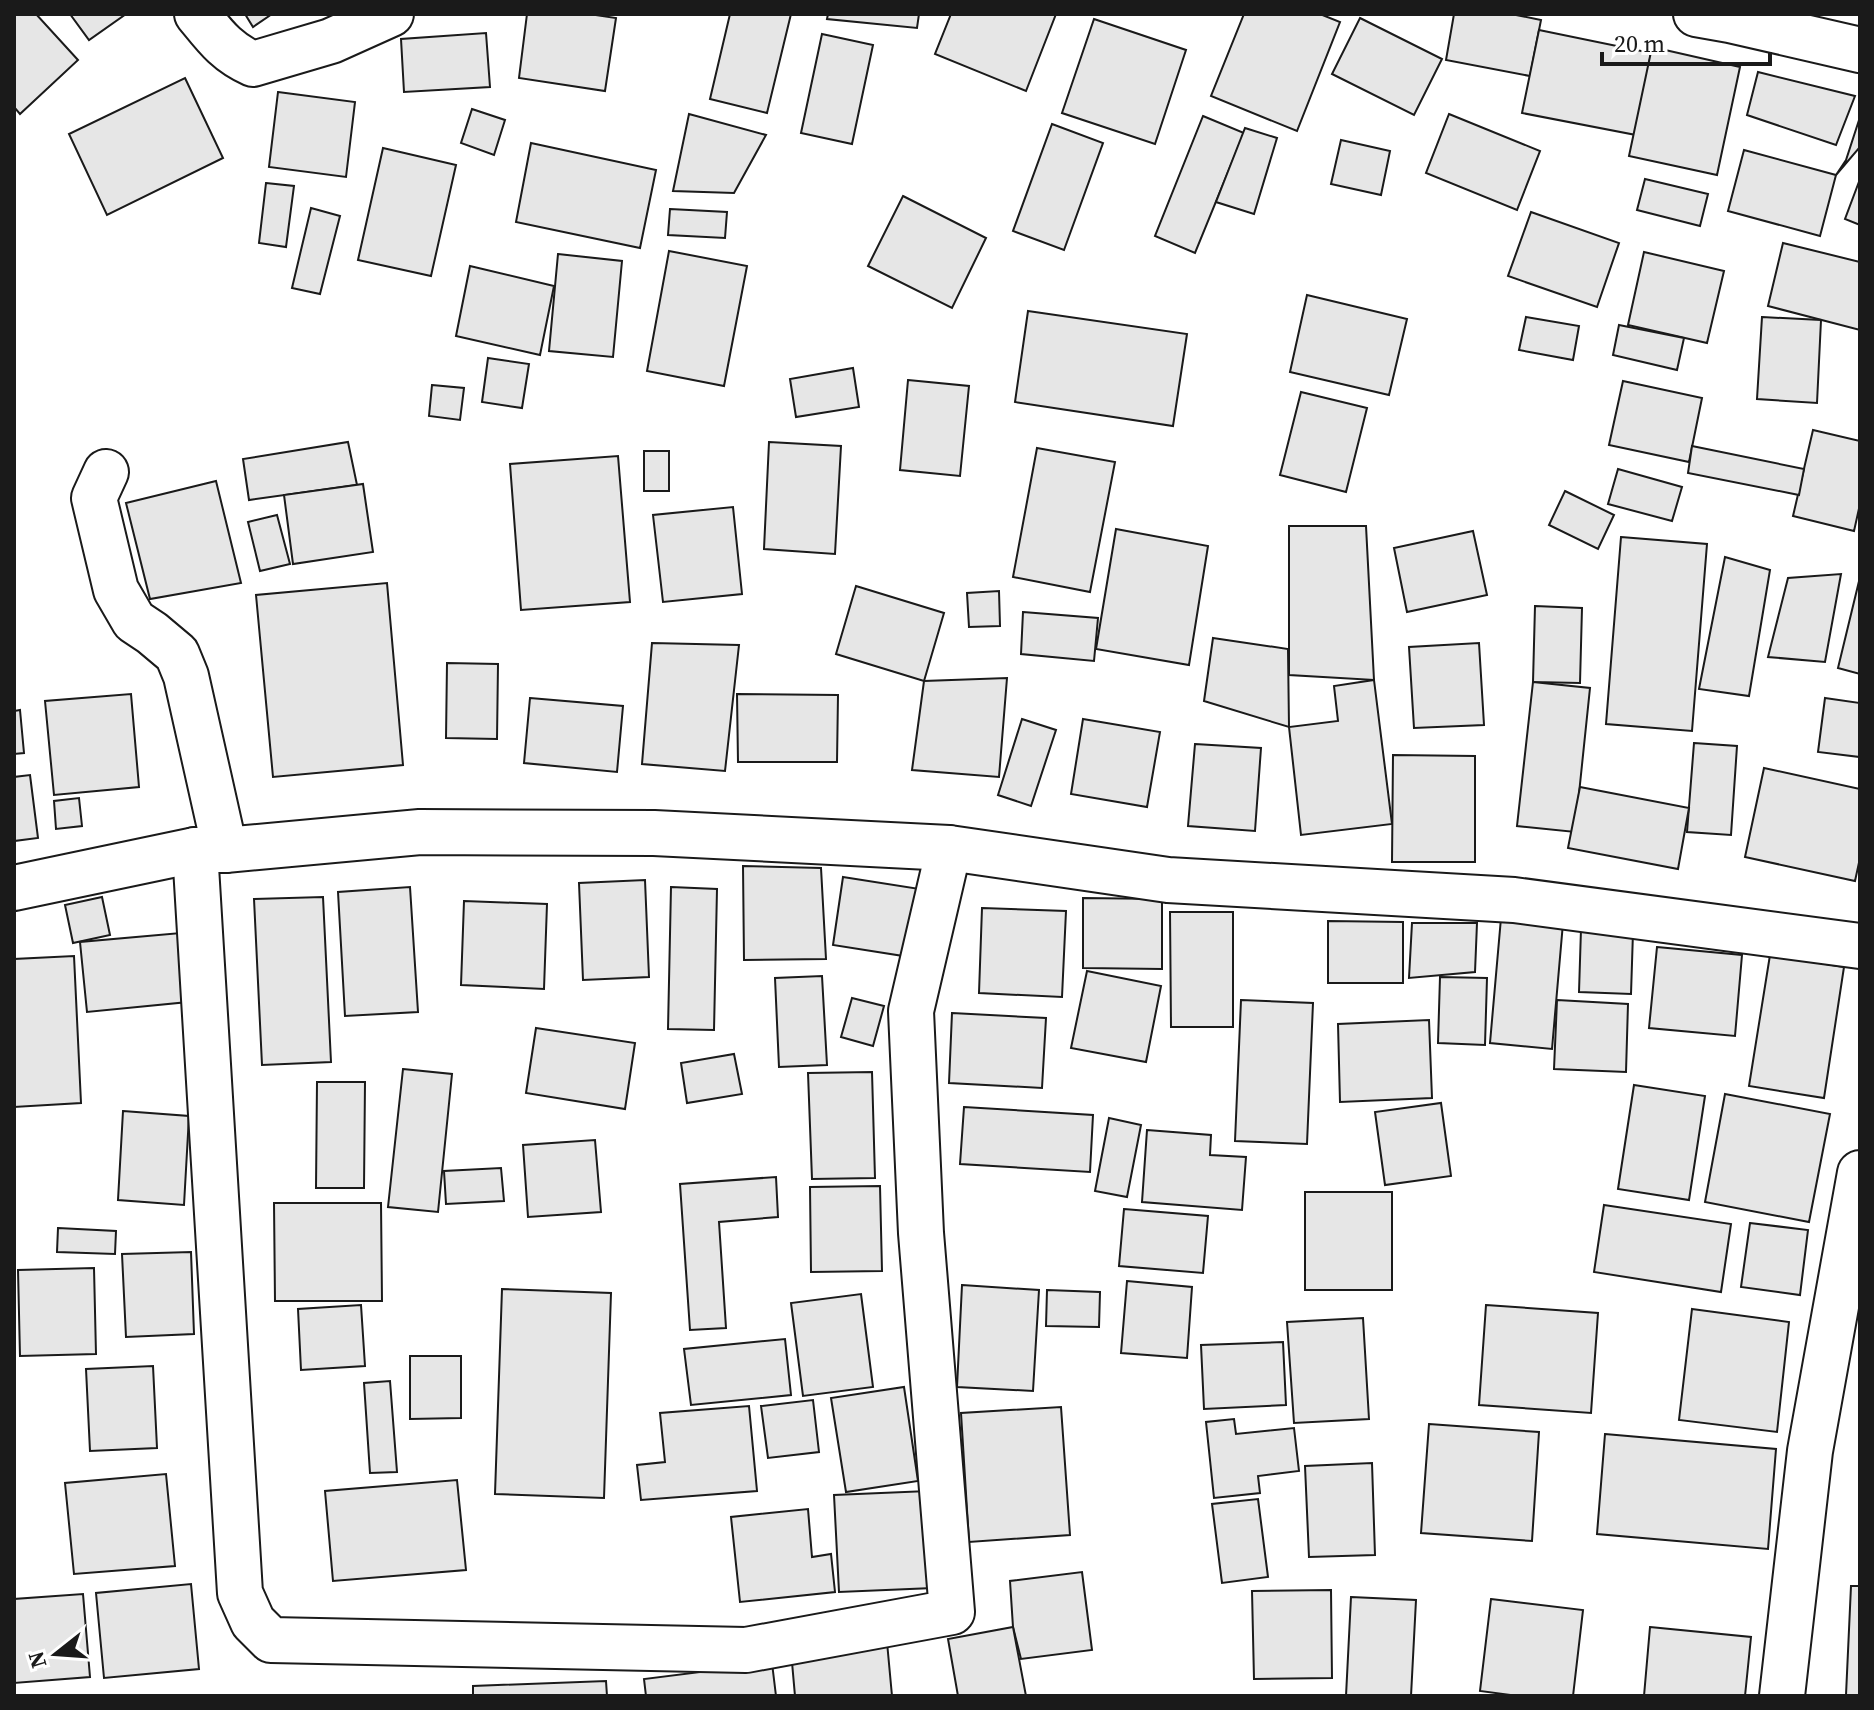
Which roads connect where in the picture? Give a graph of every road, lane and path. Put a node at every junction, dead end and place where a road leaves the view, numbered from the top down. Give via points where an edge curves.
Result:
1 (197, 14) edge
2 (391, 14) edge
3 (1696, 14) edge
4 (1860, 50) edge
5 (106, 472) dead end
6 (949, 848) junction
7 (210, 850) junction
8 (14, 888) edge
9 (1860, 946) edge
10 (1860, 1173) edge
11 (1782, 1696) edge

1 - 2 street via 222,45 253,64 331,41
3 - 4 street
5 - 7 street via 94,498 116,590 134,621 177,654 186,676
6 - 7 street via 654,833 420,832
6 - 7 street via 911,1011 921,1233 952,1612 746,1650 271,1640 253,1622 240,1593
6 - 9 street via 1168,880 1514,900
7 - 8 street
10 - 11 street via 1810,1451

